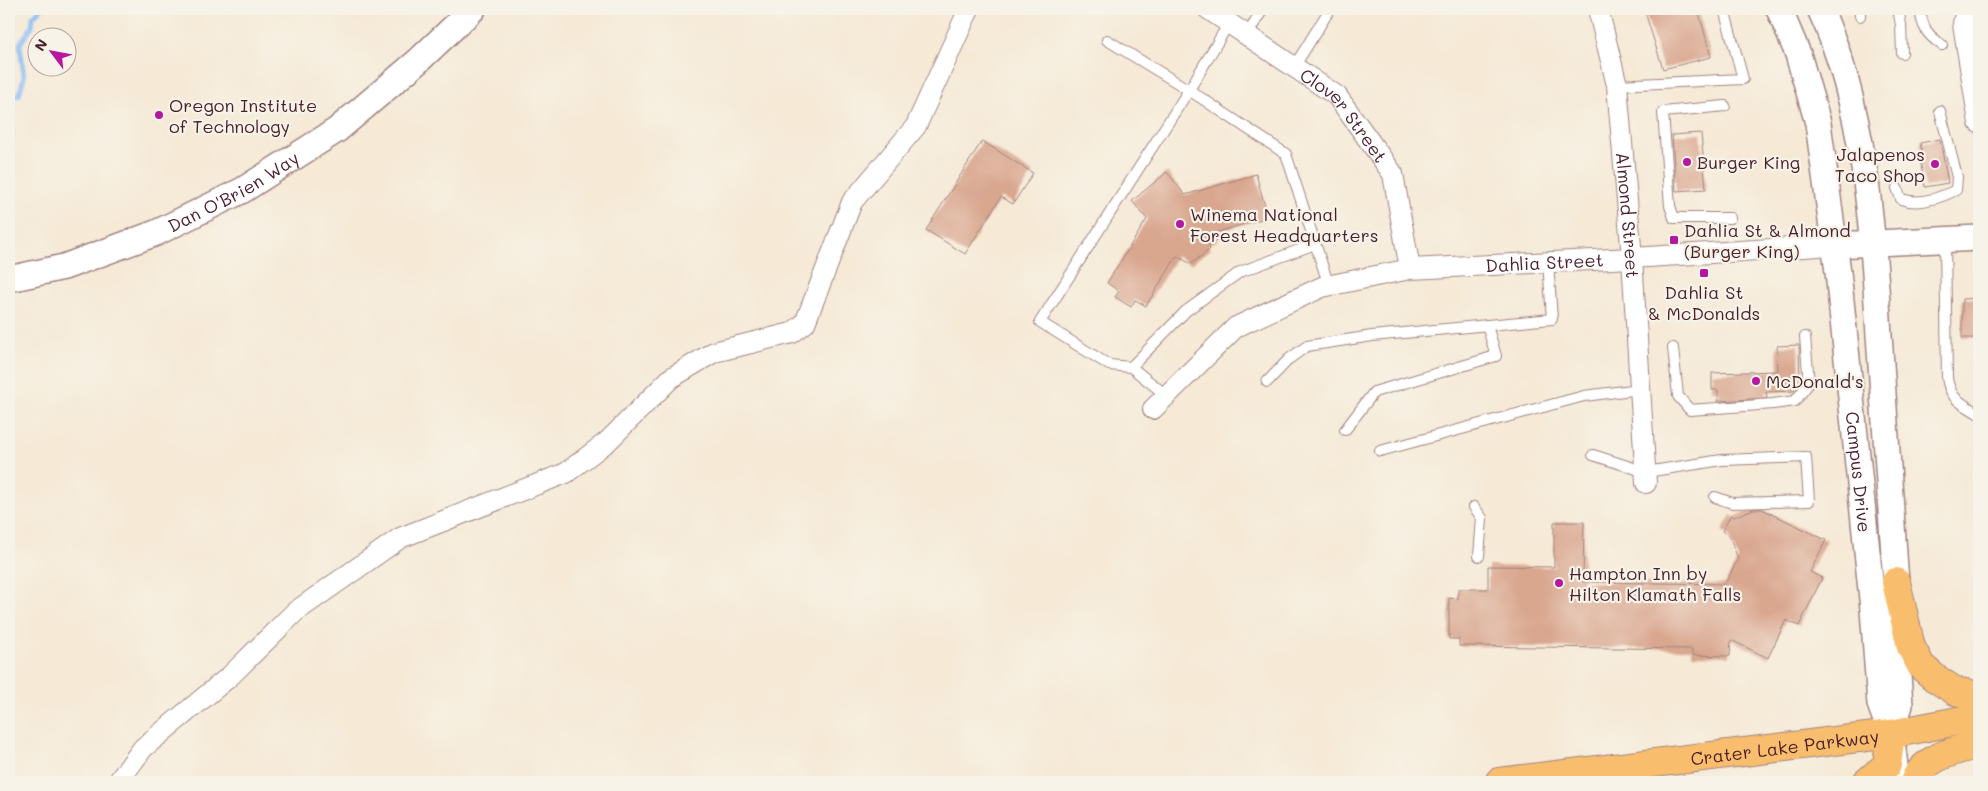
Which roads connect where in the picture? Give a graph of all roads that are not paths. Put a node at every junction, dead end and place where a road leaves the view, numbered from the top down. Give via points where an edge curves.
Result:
1 (473, 9) edge
2 (969, 9) edge
3 (1208, 9) edge
4 (1263, 9) edge
5 (1330, 9) edge
6 (1598, 9) edge
7 (1724, 9) edge
8 (1779, 9) edge
9 (1820, 9) edge
10 (1898, 9) edge
11 (1920, 9) edge
12 (1966, 9) edge
13 (1229, 23) junction
14 (1247, 35) junction
15 (1107, 40) dead end
16 (1942, 45) dead end
17 (1902, 53) dead end
18 (1294, 67) junction
19 (1618, 85) junction
20 (1189, 90) junction
21 (1978, 102) edge
22 (1724, 106) dead end
23 (1940, 111) dead end
24 (1979, 123) edge
25 (1897, 188) dead end
26 (1730, 218) dead end
27 (1979, 238) edge
28 (1946, 240) junction
29 (1873, 242) junction
30 (1316, 244) junction
31 (1834, 244) junction
32 (1632, 258) junction
33 (1548, 262) junction
34 (1410, 269) junction
35 (9, 279) edge
36 (1329, 286) junction
37 (1487, 325) junction
38 (1805, 337) dead end
39 (1673, 348) dead end
40 (1131, 367) junction
41 (1267, 382) dead end
42 (1640, 389) junction
43 (1160, 402) joint
44 (1979, 414) edge
45 (1345, 430) dead end
46 (1380, 451) dead end
47 (1593, 455) dead end
48 (1646, 478) junction
49 (1715, 496) dead end
50 (1474, 508) dead end
51 (1479, 556) dead end
52 (1896, 582) junction
53 (1979, 696) edge
54 (1979, 717) edge
55 (1890, 734) junction
56 (1979, 744) edge
57 (118, 782) edge
58 (1499, 782) edge
59 (1867, 782) edge
60 (1897, 782) edge
61 (1914, 782) edge

1 - 35 street, Dan O'Brien Way via 418,62 336,130 243,190 156,233 64,267
2 - 57 street via 916,126 852,202 804,323 792,333 714,352 670,378 608,441 566,473 400,538 295,612 230,676 143,748
3 - 13 street, Clover Street
4 - 14 lane
5 - 18 lane
6 - 19 street, Almond Street
7 - 19 lane via 1743,80
8 - 31 street, Campus Drive via 1798,54 1818,123
9 - 29 street, Campus Drive via 1834,39 1854,117
10 - 17 lane
11 - 16 lane via 1921,20 1929,36
12 - 21 street via 1963,24
13 - 14 street, Clover Street
13 - 20 lane
14 - 18 street, Clover Street
15 - 20 lane
18 - 34 street, Clover Street via 1337,96 1393,174
19 - 32 street, Almond Street
20 - 30 lane via 1286,154
20 - 40 lane via 1040,322 1109,365
21 - 24 street
22 - 26 lane via 1663,112 1670,206 1674,218
23 - 25 lane via 1957,177 1956,190 1943,197 1910,202 1901,199
27 - 28 street, Dahlia Street
28 - 29 street, Dahlia Street
28 - 44 lane via 1949,389 1952,396
29 - 31 street, Dahlia Street
29 - 52 street, Campus Drive
30 - 36 lane
30 - 40 lane via 1240,272 1186,311
31 - 32 street, Dahlia Street
31 - 55 street, Campus Drive via 1880,704
32 - 33 street, Dahlia Street
32 - 42 street, Almond Street
33 - 34 street, Dahlia Street
33 - 37 lane via 1552,319
34 - 36 street, Dahlia Street
36 - 43 street, Dahlia Street via 1236,327
37 - 41 lane via 1307,346
37 - 45 lane via 1496,356 1374,392
38 - 39 lane via 1809,383 1795,401 1773,404 1690,410 1678,396
40 - 43 lane
42 - 46 lane via 1584,396
42 - 48 street, Almond Street
47 - 48 lane
48 - 49 lane via 1722,460 1806,457 1808,501 1732,503
50 - 51 lane via 1482,518
52 - 53 main road via 1910,647 1921,666 1955,691
52 - 55 street, Campus Drive via 1894,616 1900,704
54 - 55 main road, Crater Lake Parkway
55 - 58 main road, Crater Lake Parkway
55 - 59 main road via 1887,765
55 - 60 street, Campus Drive
56 - 61 main road via 1937,756 1916,775

